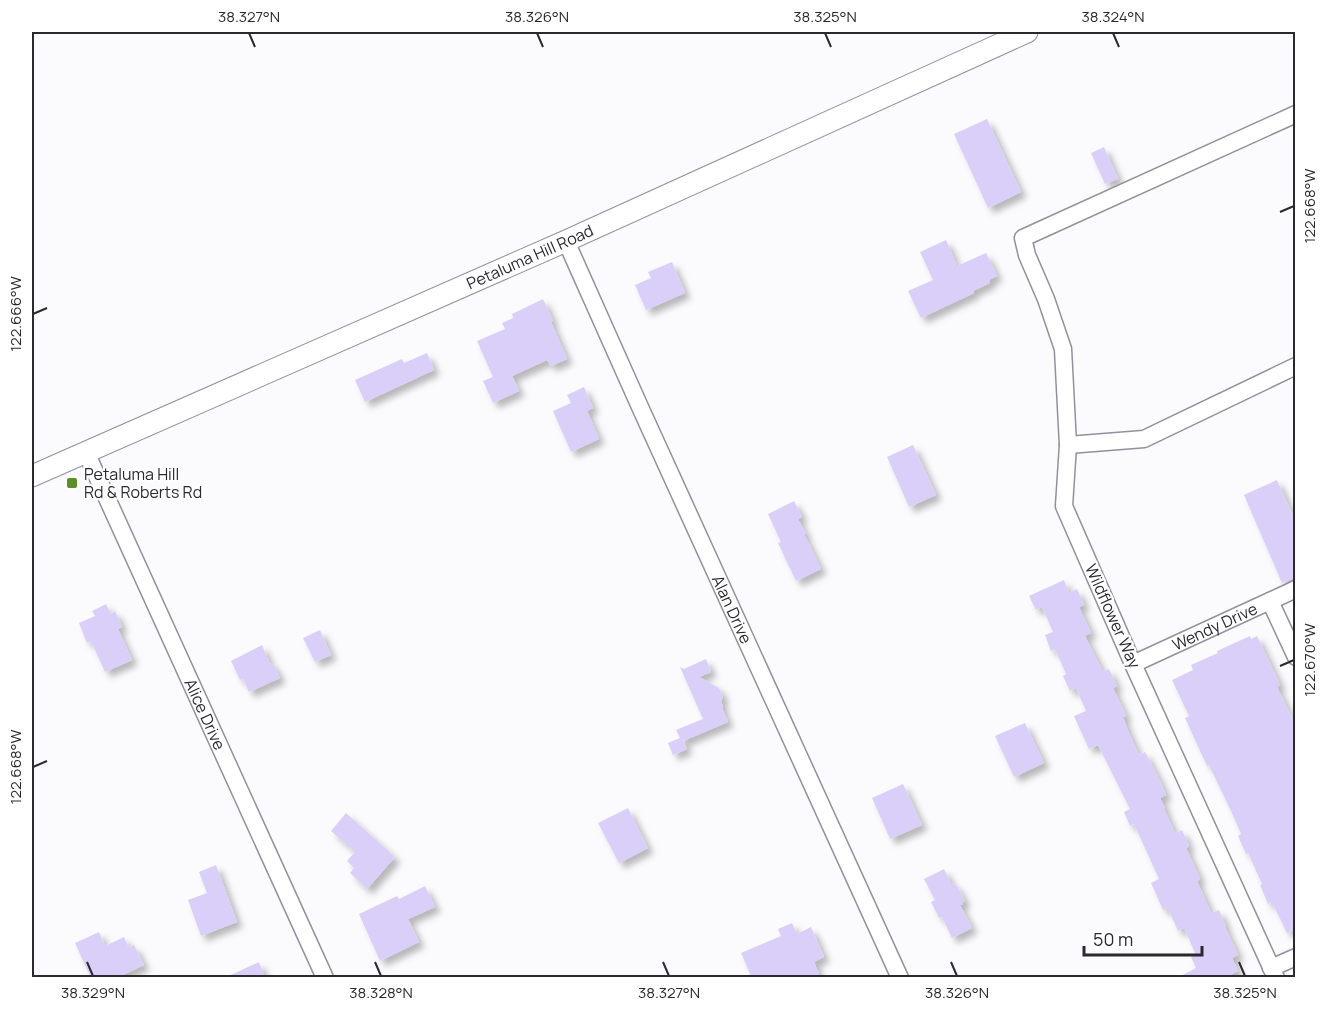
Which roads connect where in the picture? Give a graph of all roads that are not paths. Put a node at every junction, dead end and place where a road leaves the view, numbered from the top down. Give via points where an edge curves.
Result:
1 (1027, 32) edge
2 (1296, 114) edge
3 (566, 241) junction
4 (1296, 366) edge
5 (1068, 445) junction
6 (86, 452) junction
7 (32, 476) edge
8 (1296, 589) edge
9 (1270, 601) junction
10 (1296, 657) edge
11 (1133, 664) junction
12 (1296, 957) edge
13 (1273, 973) edge
14 (325, 978) edge
15 (900, 978) edge

1 - 3 main road, Petaluma Hill Road
2 - 5 street, Wildflower Way via 1023,238 1063,349
3 - 6 main road, Petaluma Hill Road
3 - 15 street, Alan Drive
4 - 5 street via 1144,439
5 - 11 street, Wildflower Way via 1064,506
6 - 7 main road, Petaluma Hill Road
6 - 14 street, Alice Drive
8 - 9 street, Wendy Drive
9 - 10 street
9 - 11 street, Wendy Drive
11 - 13 street, Wildflower Way
12 - 13 street

